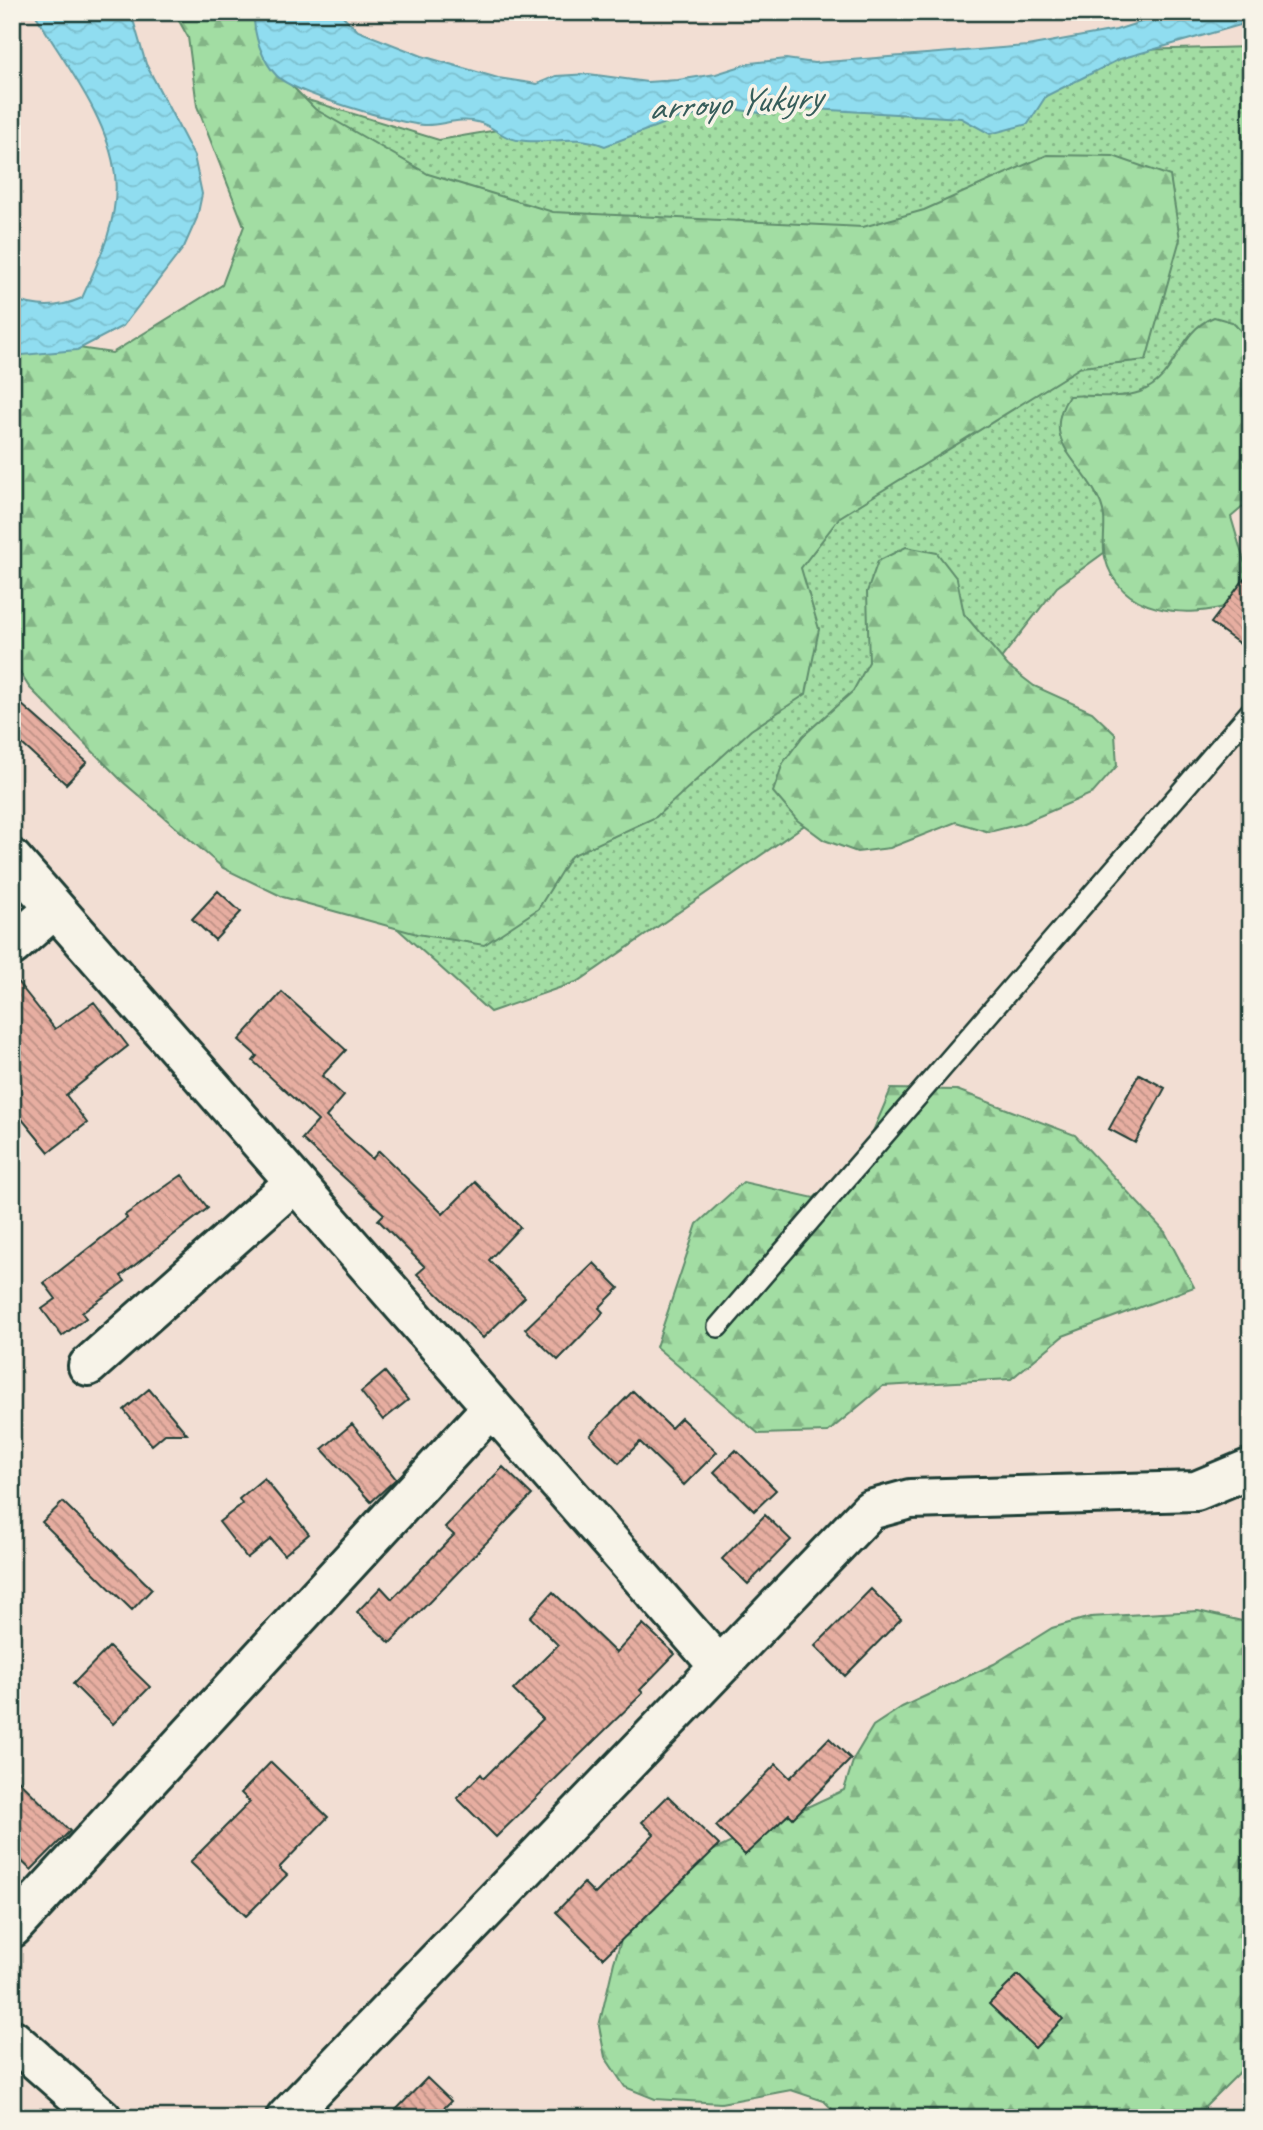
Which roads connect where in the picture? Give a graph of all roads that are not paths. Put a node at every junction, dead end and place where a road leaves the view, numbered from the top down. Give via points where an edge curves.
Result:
1 (1251, 711) edge
2 (12, 859) edge
3 (55, 908) junction
4 (12, 946) edge
5 (295, 1182) junction
6 (718, 1327) dead end
7 (88, 1366) dead end
8 (492, 1407) junction
9 (1251, 1468) edge
10 (718, 1665) junction
11 (12, 1928) edge
12 (12, 2039) edge
13 (102, 2118) edge
14 (286, 2118) edge

1 - 6 lane
2 - 3 street
3 - 4 street
3 - 5 street
5 - 7 street
5 - 8 street
8 - 10 street
8 - 11 street
9 - 10 street via 1196,1490 910,1499 870,1510
10 - 14 street
12 - 13 street

